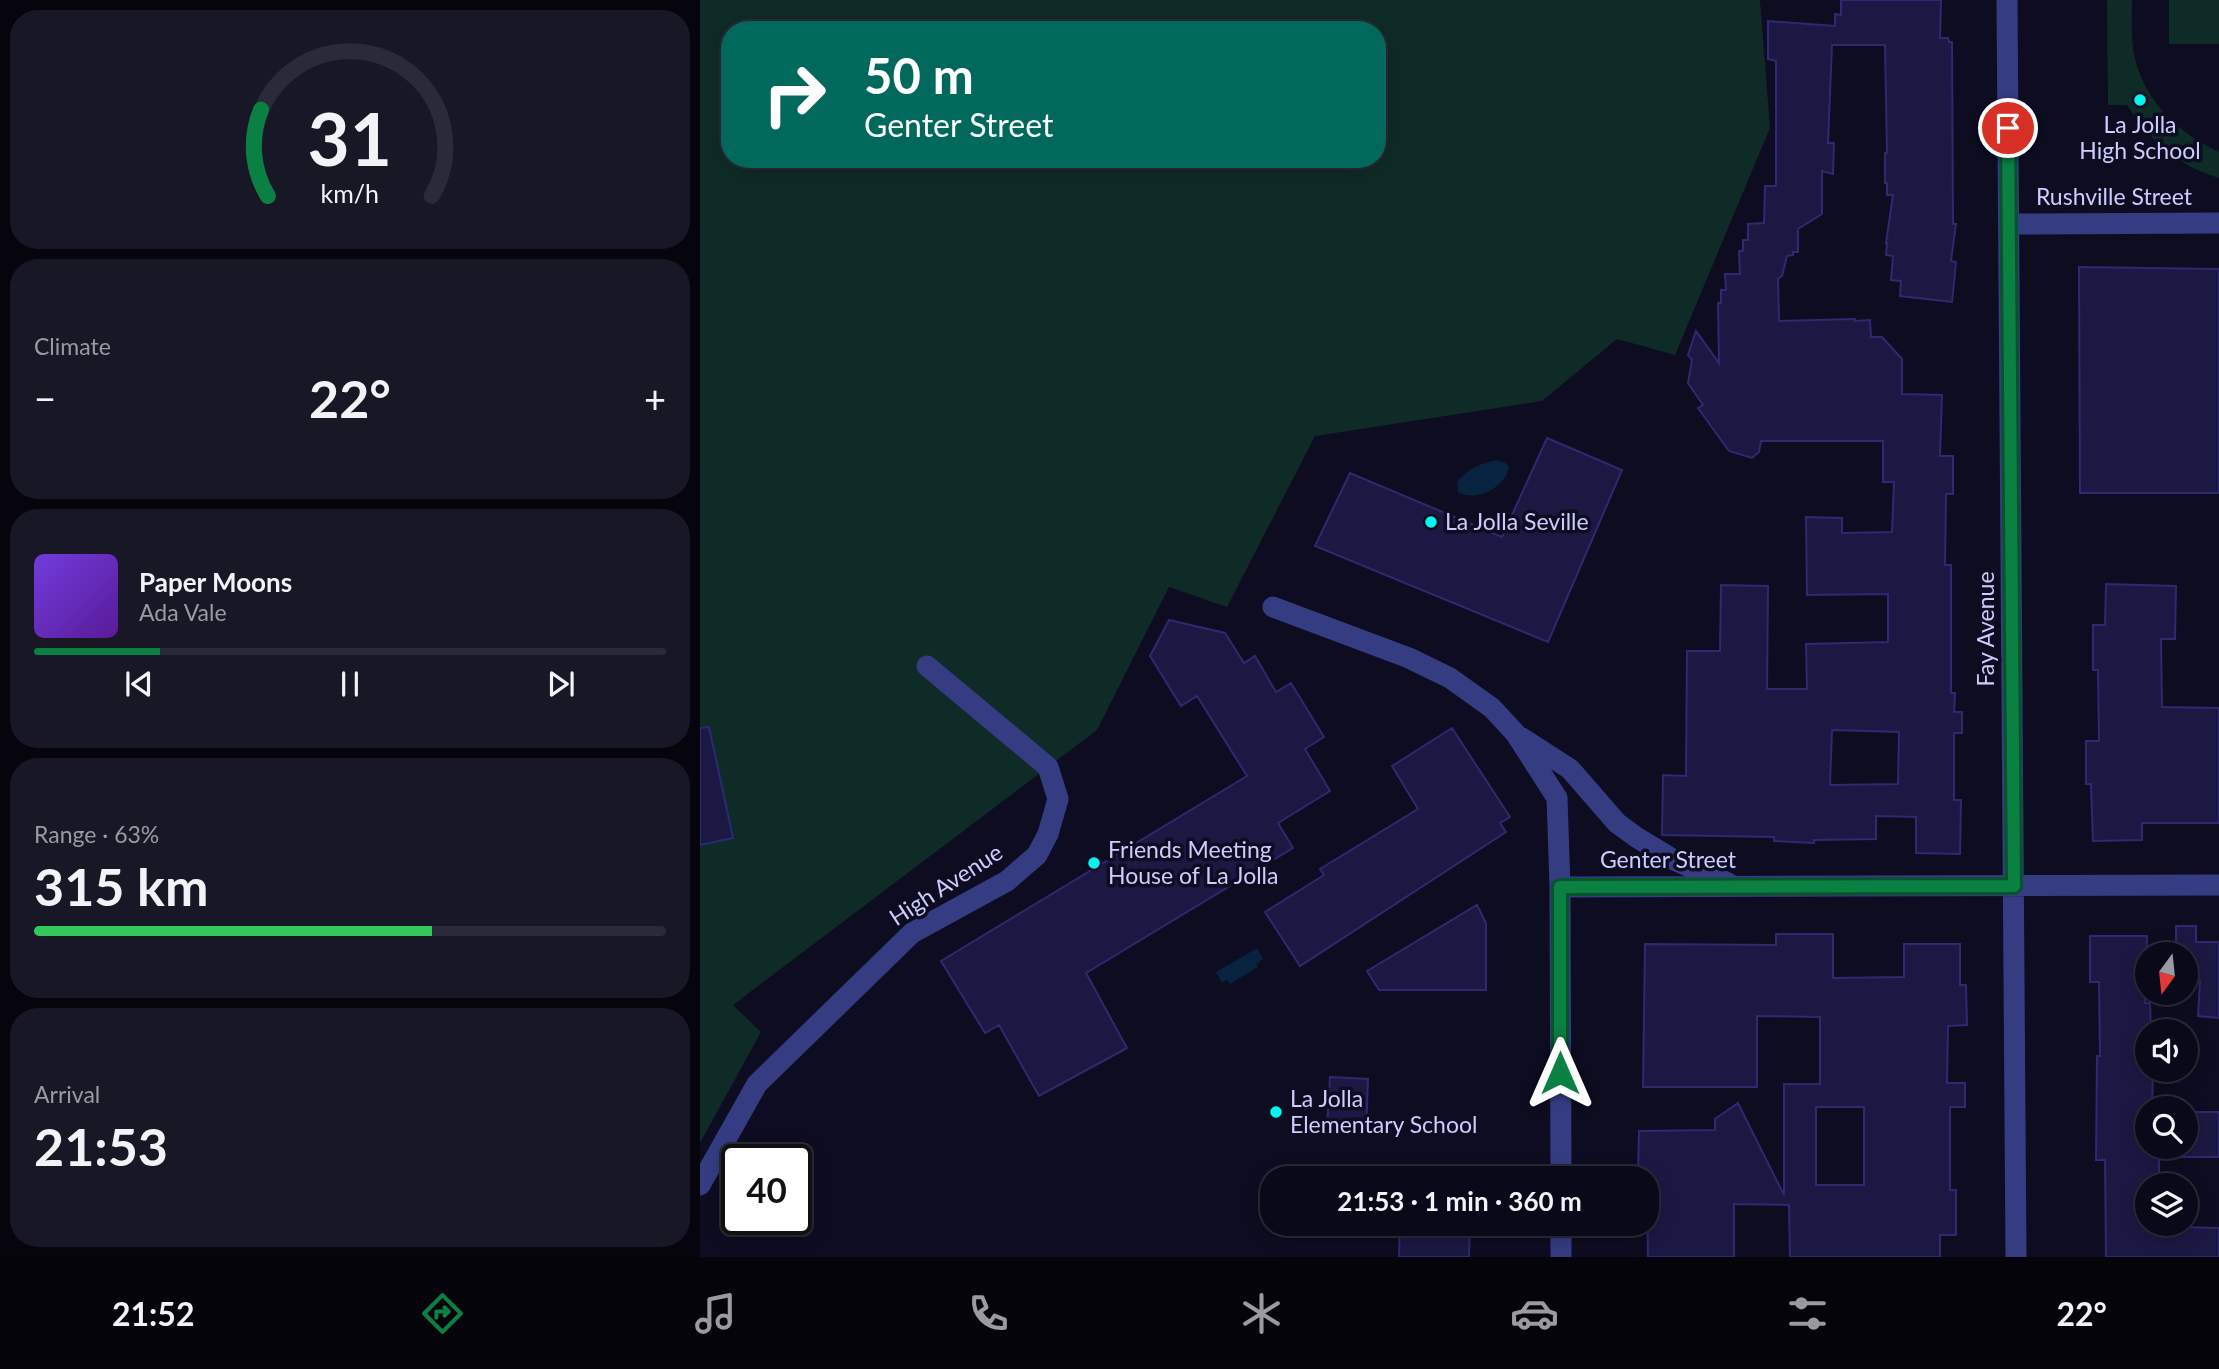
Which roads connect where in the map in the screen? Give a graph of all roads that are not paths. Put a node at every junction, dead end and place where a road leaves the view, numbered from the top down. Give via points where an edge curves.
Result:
1 (2007, 0) edge
2 (2219, 223) edge
3 (2009, 224) junction
4 (1273, 607) dead end
5 (927, 666) dead end
6 (1516, 734) junction
7 (2219, 885) edge
8 (2014, 886) junction
9 (1560, 887) junction
10 (1736, 887) junction
11 (1561, 1166) edge
12 (700, 1185) edge
13 (1561, 1236) edge
14 (1561, 1257) edge
15 (2016, 1257) edge

1 - 3 street, Fay Avenue
2 - 3 street, Rushville Street
3 - 8 street, Fay Avenue
4 - 6 street via 1450,678 1492,708
5 - 12 street, High Avenue via 1048,767 1058,799 1048,834 1037,855 1007,881 912,933 757,1084
6 - 9 street via 1557,798
6 - 10 street via 1570,769 1617,823 1636,837 1674,860
7 - 8 street, Genter Street
8 - 10 street, Genter Street
8 - 15 street, Fay Avenue
9 - 10 street, Genter Street
9 - 11 street
13 - 14 street

